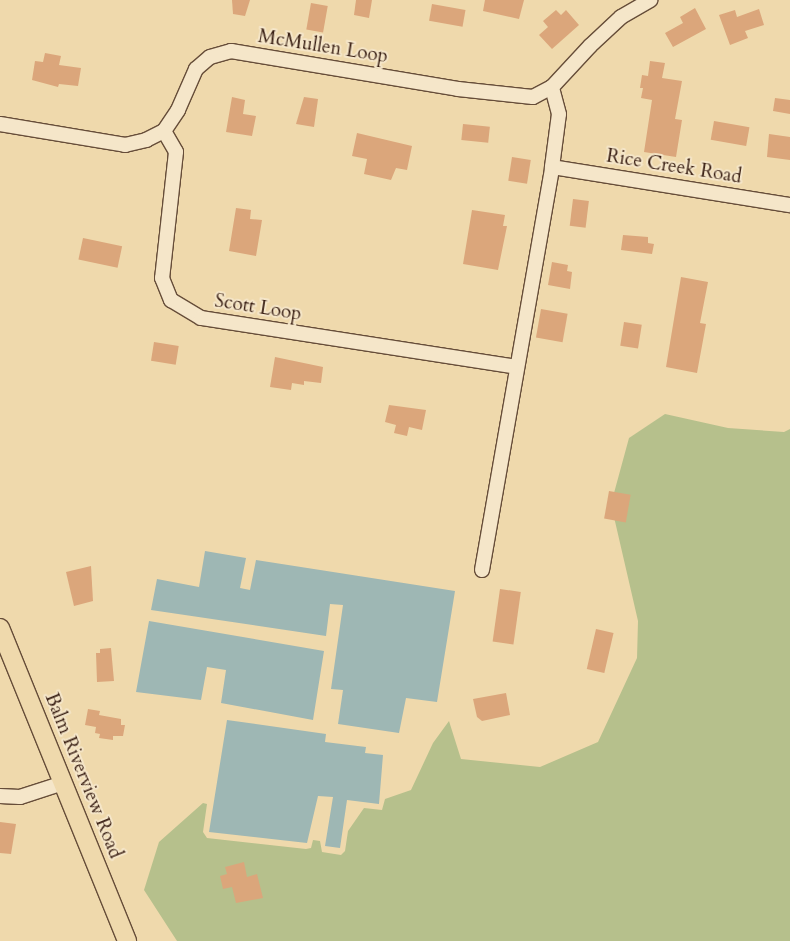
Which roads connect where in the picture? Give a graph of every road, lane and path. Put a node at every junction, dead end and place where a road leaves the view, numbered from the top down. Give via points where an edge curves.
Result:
1 (651, 0) edge
2 (552, 88) junction
3 (0, 124) edge
4 (164, 131) junction
5 (552, 167) junction
6 (790, 205) edge
7 (516, 368) junction
8 (482, 570) dead end
9 (0, 628) edge
10 (63, 783) junction
11 (0, 796) edge
12 (127, 941) edge

1 - 2 street, McMullen Loop via 622,17
2 - 4 street, McMullen Loop via 533,97 477,91 231,51 210,57 196,69 178,110
2 - 5 street via 559,114
3 - 4 street via 125,145
4 - 7 street, Scott Loop via 176,152 162,278 171,300 201,318
5 - 6 street, Rice Creek Road
5 - 7 street
7 - 8 street
9 - 10 main road, Balm Riverview Road
10 - 11 street via 20,797
10 - 12 main road, Balm Riverview Road

